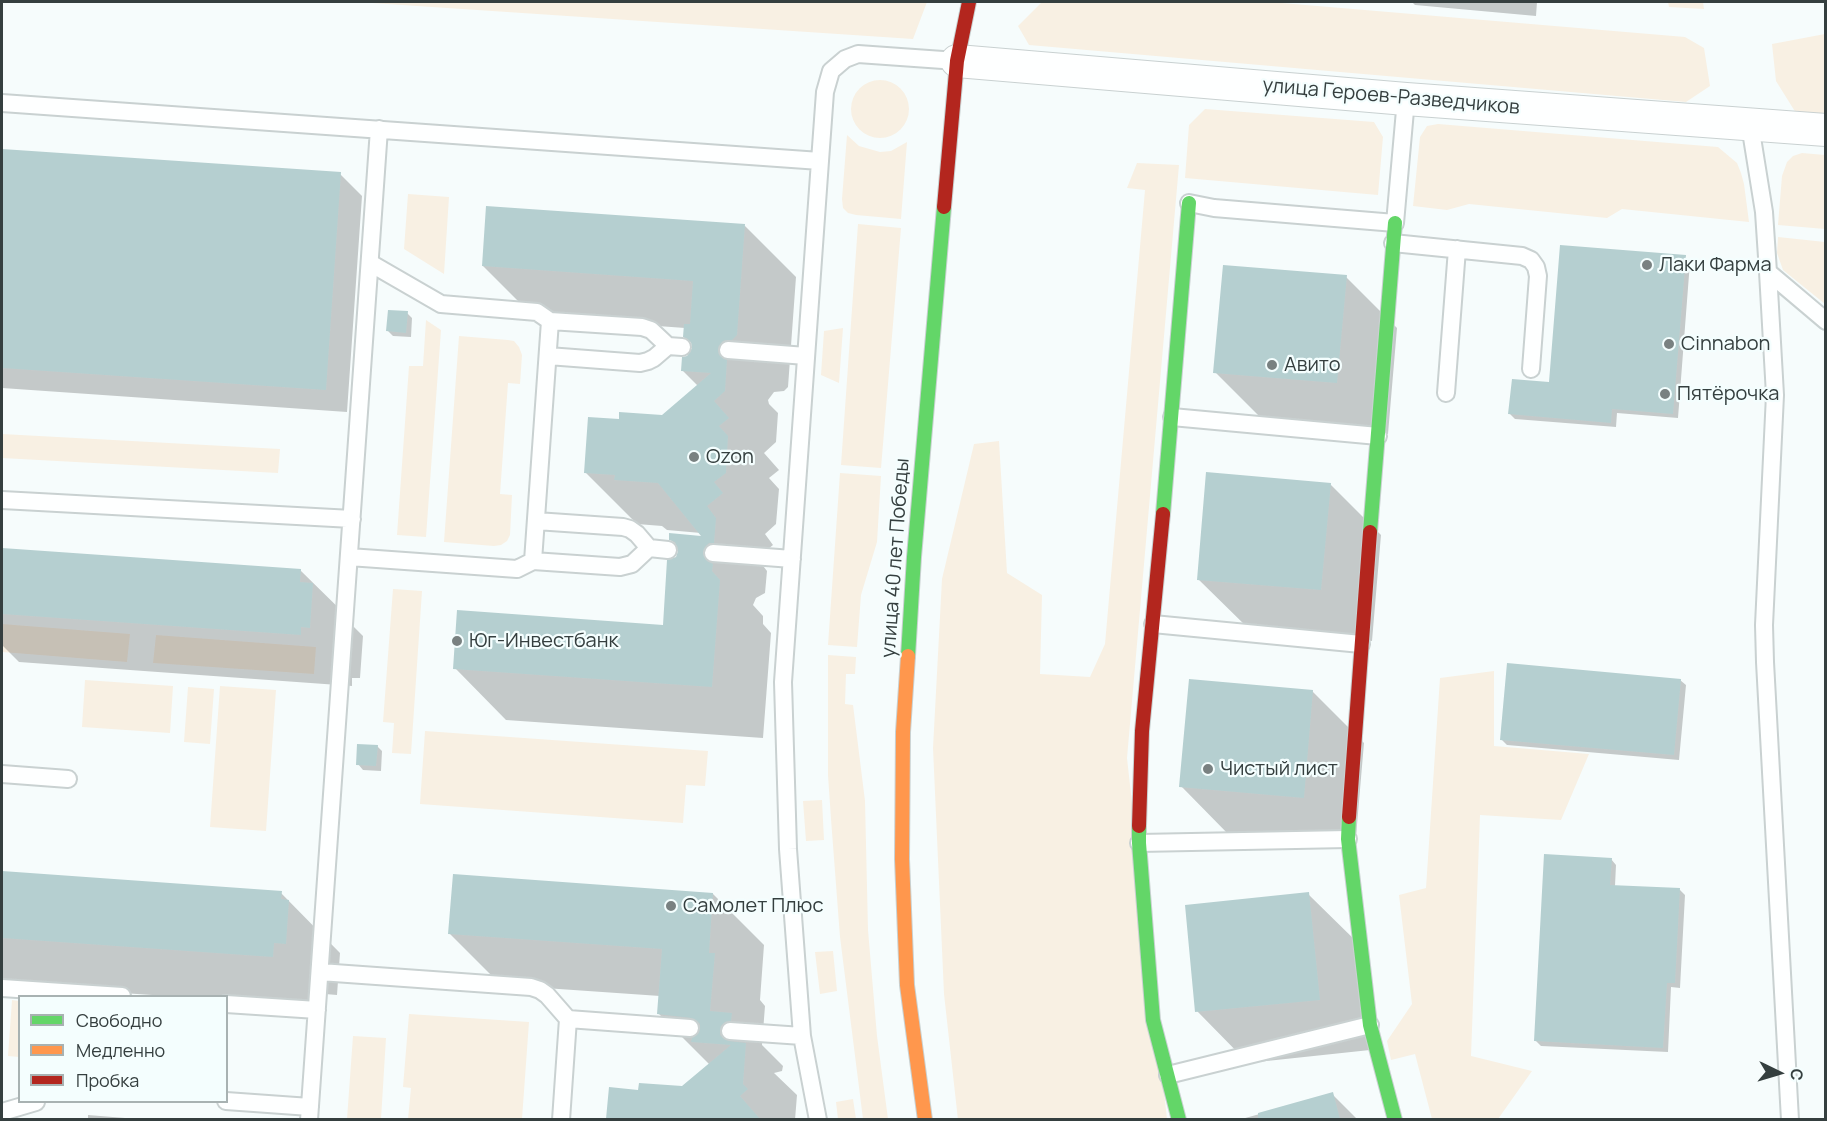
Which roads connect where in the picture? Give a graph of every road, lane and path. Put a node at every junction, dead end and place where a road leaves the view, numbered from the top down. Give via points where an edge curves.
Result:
1 (969, 2) edge
2 (957, 61) junction
3 (1406, 99) junction
4 (2, 103) edge
5 (1750, 124) junction
6 (380, 129) junction
7 (1826, 130) edge
8 (820, 161) junction
9 (1189, 203) joint
10 (1395, 223) junction
11 (1394, 243) junction
12 (1457, 249) junction
13 (370, 263) junction
14 (1768, 272) junction
15 (550, 321) junction
16 (1826, 321) edge
17 (728, 350) dead end
18 (548, 356) junction
19 (806, 356) junction
20 (1532, 369) dead end
21 (1446, 393) dead end
22 (1172, 417) junction
23 (1378, 436) junction
24 (2, 500) edge
25 (352, 519) junction
26 (536, 521) junction
27 (649, 548) junction
28 (668, 550) dead end
29 (713, 553) dead end
30 (349, 557) junction
31 (792, 558) junction
32 (533, 561) junction
33 (1153, 624) junction
34 (1361, 644) junction
35 (2, 774) edge
36 (68, 779) dead end
37 (1348, 839) junction
38 (1139, 843) junction
39 (320, 972) junction
40 (2, 988) edge
41 (107, 995) edge
42 (228, 1004) edge
43 (317, 1010) junction
44 (568, 1019) junction
45 (1370, 1025) junction
46 (690, 1028) dead end
47 (730, 1031) dead end
48 (802, 1036) junction
49 (1168, 1076) junction
50 (235, 1102) edge
51 (30, 1103) edge
52 (2, 1112) edge
53 (310, 1113) edge
54 (241, 1119) edge
55 (561, 1119) edge
56 (818, 1119) edge
57 (925, 1119) edge
58 (1179, 1119) edge
59 (1395, 1119) edge
60 (1790, 1119) edge

1 - 2 street, улица 40 лет Победы
2 - 3 street, улица Героев-Разведчиков
2 - 8 lane via 858,54 845,59 831,71 825,92
2 - 57 street, улица 40 лет Победы via 915,545 903,732 902,859 907,985
3 - 5 street, улица Героев-Разведчиков
3 - 10 lane
4 - 6 lane
5 - 7 street, улица Героев-Разведчиков
5 - 14 lane via 1764,212
6 - 8 lane
6 - 13 lane
8 - 19 lane
9 - 10 lane
9 - 22 street
10 - 11 street
11 - 12 lane
11 - 23 street
12 - 20 lane via 1522,256 1536,267
12 - 21 lane
13 - 15 lane via 441,304 537,312
13 - 25 lane
14 - 16 lane
14 - 60 lane via 1775,395 1764,625
15 - 18 lane
15 - 18 lane via 642,327 675,347 640,363
17 - 19 lane
18 - 26 lane
19 - 31 lane
22 - 23 lane
22 - 33 street
23 - 34 street
24 - 25 lane
25 - 30 lane
26 - 27 lane via 623,527 637,534
26 - 32 lane
27 - 28 lane
27 - 32 lane via 627,566
29 - 31 lane
30 - 32 lane via 517,569
30 - 39 lane
31 - 48 lane via 783,682 788,849
33 - 34 lane
33 - 38 street via 1142,731
34 - 37 street
35 - 36 lane
37 - 38 lane
37 - 45 street
38 - 49 street via 1154,1020
39 - 43 lane
39 - 44 lane via 531,987 547,995
40 - 41 lane
42 - 43 lane
43 - 53 lane
44 - 46 lane
44 - 55 lane
45 - 49 lane
45 - 59 street
47 - 48 lane
48 - 56 lane
49 - 58 street
50 - 53 lane
50 - 54 lane
51 - 52 lane

